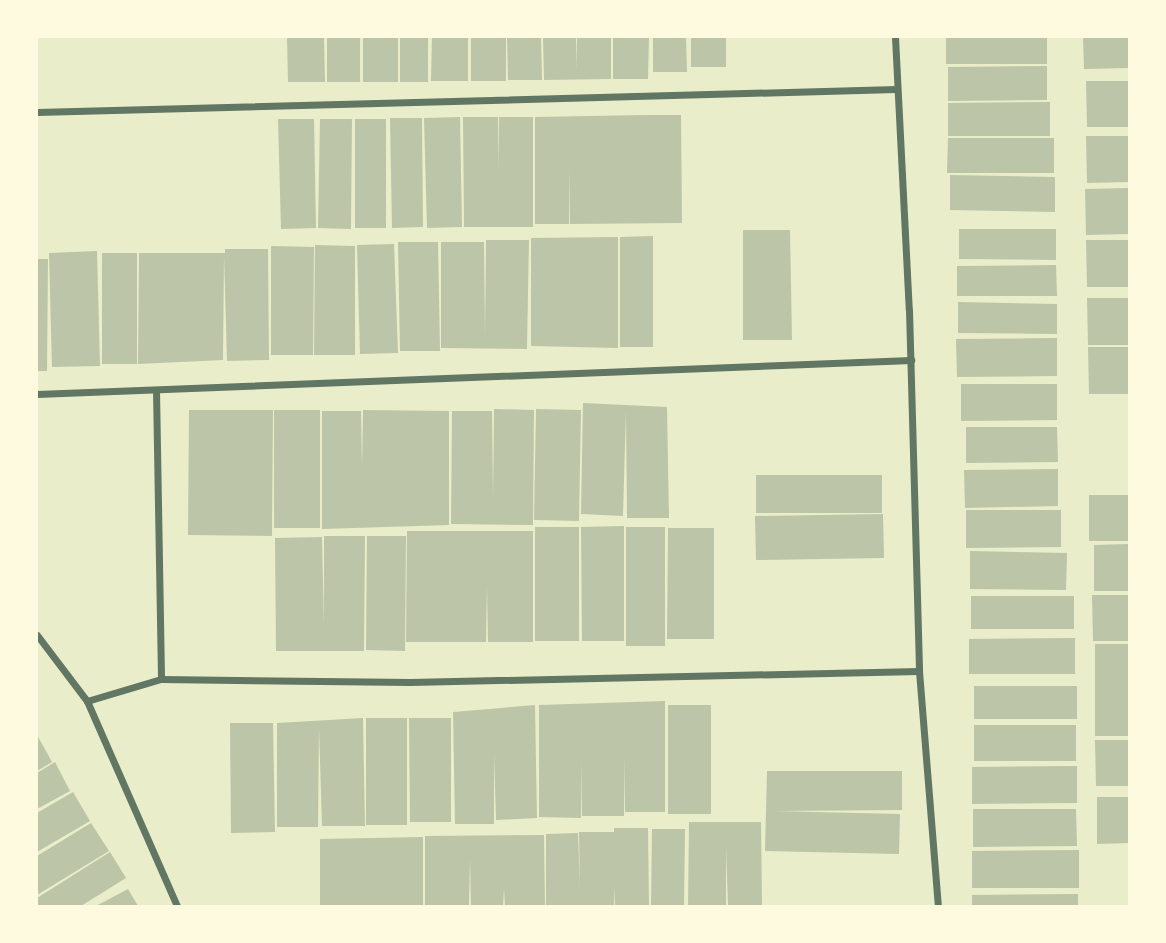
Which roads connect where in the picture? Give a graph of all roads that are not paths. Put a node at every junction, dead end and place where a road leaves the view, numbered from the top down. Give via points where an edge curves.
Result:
1 (895, 37) edge
2 (896, 89) junction
3 (37, 112) edge
4 (911, 360) junction
5 (156, 390) junction
6 (37, 394) edge
7 (37, 635) edge
8 (919, 671) junction
9 (161, 679) junction
10 (87, 701) junction
11 (177, 906) edge
12 (938, 906) edge

1 - 2 street
2 - 3 street
2 - 4 street
4 - 5 street
4 - 8 street
5 - 6 street
5 - 9 street
7 - 10 street
8 - 9 street via 410,682
8 - 12 street
9 - 10 street
10 - 11 street

